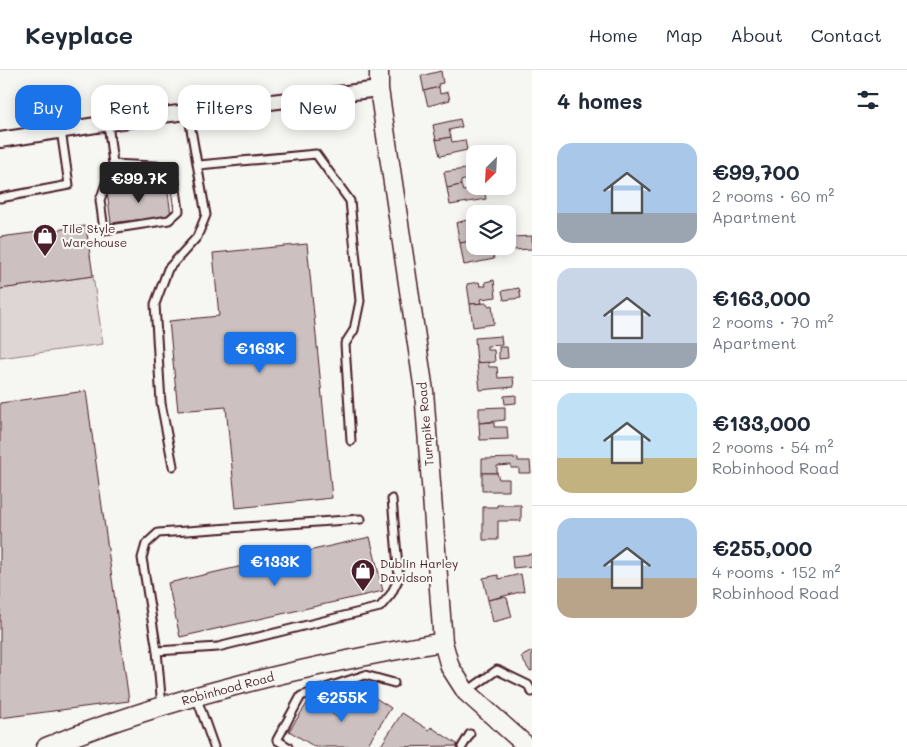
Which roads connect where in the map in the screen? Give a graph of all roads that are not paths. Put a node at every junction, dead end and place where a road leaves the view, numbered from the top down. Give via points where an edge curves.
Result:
1 (379, 70) edge
2 (379, 89) junction
3 (271, 102) edge
4 (61, 130) joint
5 (109, 130) edge
6 (192, 130) edge
7 (0, 140) edge
8 (113, 164) junction
9 (199, 165) junction
10 (0, 198) edge
11 (351, 442) dead end
12 (172, 466) dead end
13 (392, 499) dead end
14 (361, 519) dead end
15 (443, 642) junction
16 (157, 651) junction
17 (394, 683) dead end
18 (466, 692) junction
19 (532, 692) edge
20 (196, 696) junction
21 (162, 707) junction
22 (470, 734) dead end
23 (46, 747) edge
24 (214, 747) edge
25 (288, 747) edge
26 (462, 747) edge
27 (528, 747) edge

1 - 2 street, Turnpike Road
2 - 3 street
2 - 15 street, Turnpike Road via 424,391
4 - 7 street
4 - 10 lane via 68,185
5 - 8 lane
6 - 9 lane
8 - 8 lane via 100,200 104,230 169,220 179,211 172,167
9 - 11 lane via 316,154 350,201 360,301 354,330 345,344
9 - 12 lane via 206,215 198,237 168,269 155,304 161,403
13 - 16 lane via 399,578 380,607 218,647
14 - 16 lane via 158,533 146,544 142,558
15 - 18 street, Turnpike Road via 450,667
15 - 20 street, Robinhood Road via 350,658
16 - 21 lane
17 - 25 lane via 366,675 301,696 277,740
18 - 19 lane via 497,670 528,685
18 - 27 street, Turnpike Road
20 - 21 street, Robinhood Road
20 - 24 lane
21 - 23 street, Robinhood Road
22 - 26 lane

